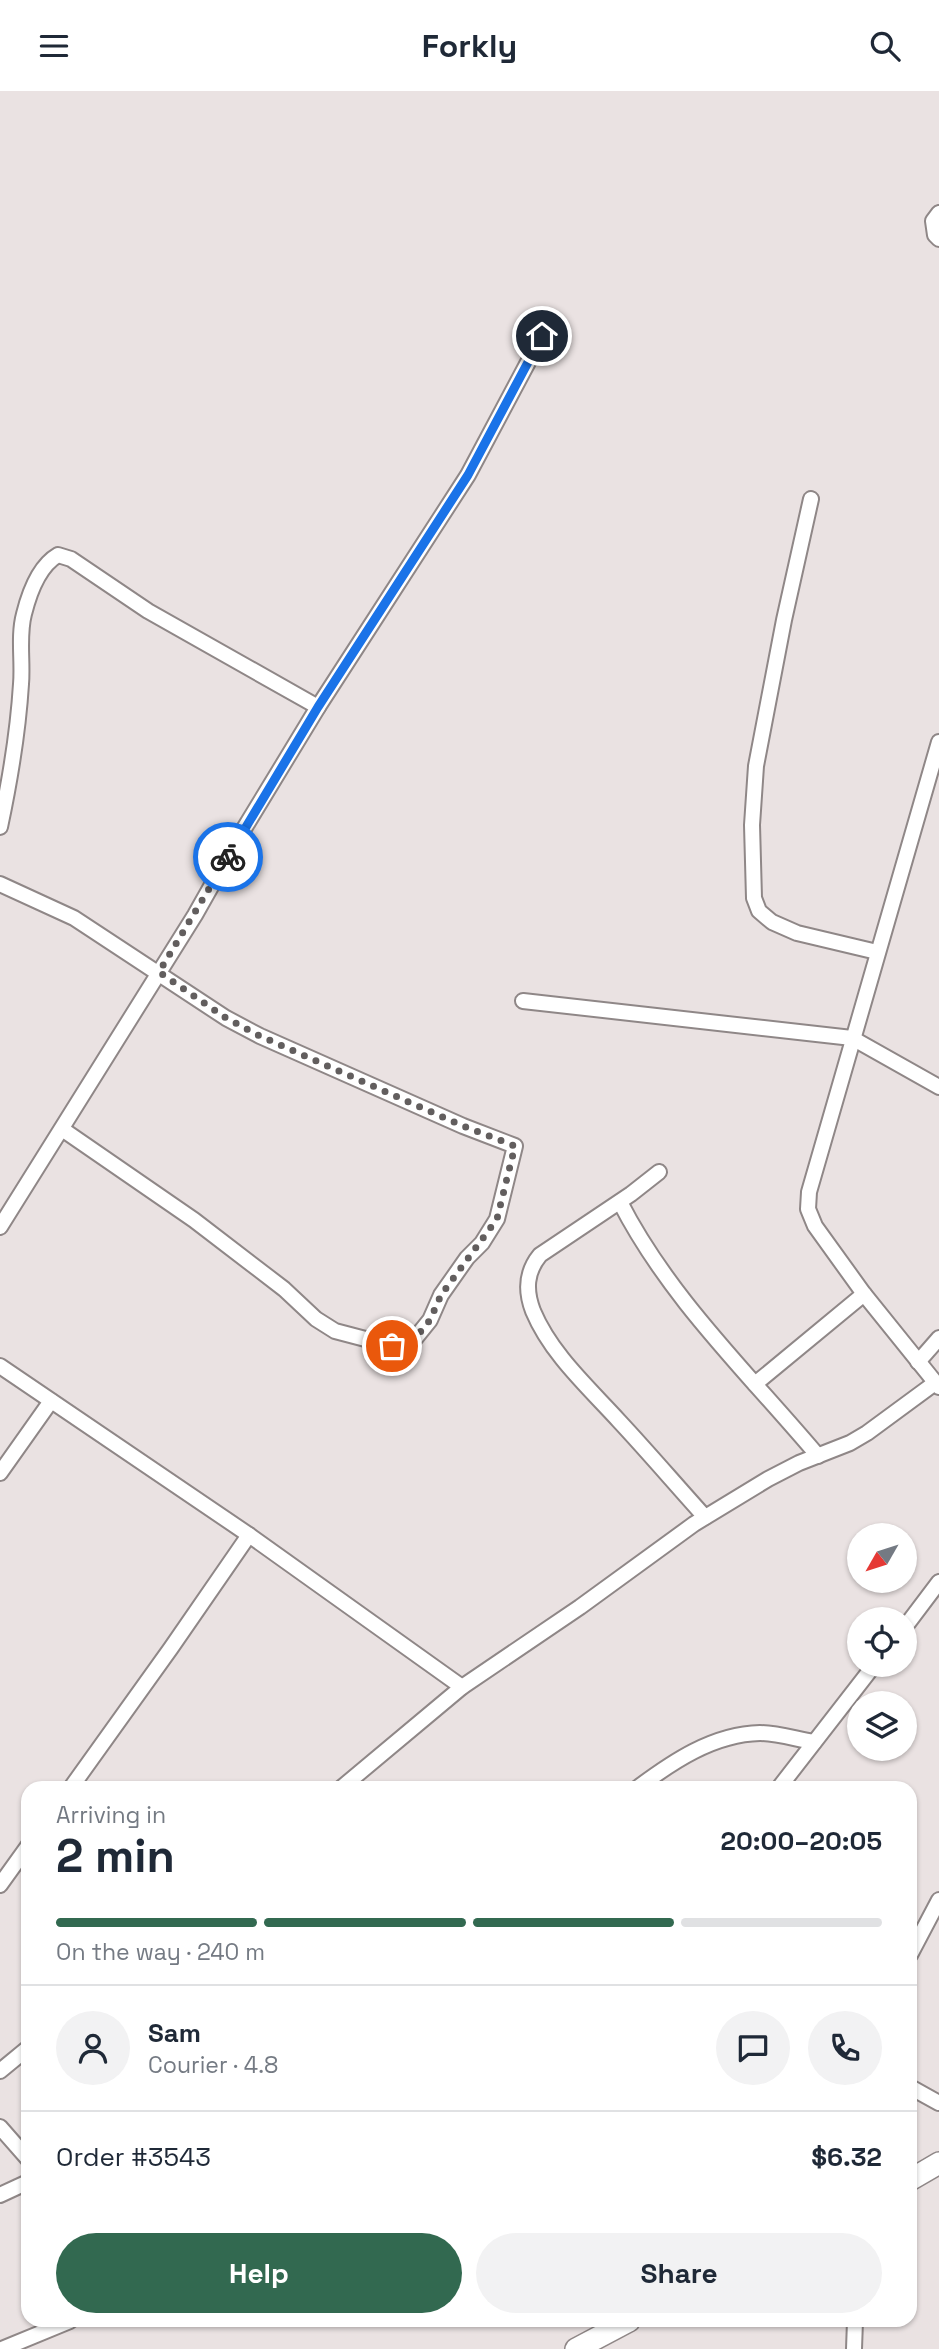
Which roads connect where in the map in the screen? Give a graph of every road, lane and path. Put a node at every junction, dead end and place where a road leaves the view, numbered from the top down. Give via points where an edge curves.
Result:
1 (939, 213) edge
2 (939, 239) edge
3 (542, 336) dead end
4 (811, 499) dead end
5 (318, 707) junction
6 (939, 742) edge
7 (0, 827) edge
8 (0, 884) edge
9 (877, 952) junction
10 (159, 972) junction
11 (523, 1001) dead end
12 (852, 1038) junction
13 (939, 1087) edge
14 (62, 1129) junction
15 (659, 1172) dead end
16 (620, 1202) junction
17 (0, 1227) edge
18 (864, 1294) junction
19 (939, 1338) edge
20 (918, 1362) junction
21 (0, 1366) edge
22 (755, 1384) junction
23 (937, 1385) edge
24 (51, 1401) junction
25 (818, 1456) junction
26 (0, 1473) edge
27 (705, 1517) junction
28 (248, 1535) junction
29 (939, 1582) edge
30 (917, 1611) edge
31 (865, 1677) edge
32 (462, 1687) junction
33 (814, 1742) junction
34 (76, 1781) edge
35 (350, 1781) edge
36 (648, 1781) edge
37 (784, 1781) edge
38 (21, 1856) edge
39 (0, 1885) edge
40 (939, 1900) edge
41 (917, 1942) edge
42 (21, 2054) edge
43 (0, 2071) edge
44 (917, 2091) edge
45 (939, 2103) edge
46 (0, 2127) edge
47 (21, 2150) edge
48 (939, 2163) edge
49 (917, 2177) edge
50 (21, 2185) edge
51 (0, 2195) edge
52 (55, 2327) edge
53 (618, 2327) edge
54 (856, 2327) edge
55 (2, 2349) edge
56 (576, 2349) edge
57 (854, 2349) edge

1 - 2 street via 933,221
3 - 5 street via 468,475
4 - 9 street via 756,766 754,898 759,911 772,922 797,933
5 - 7 street via 58,555 39,576 23,617 14,755
5 - 10 street
6 - 9 street
8 - 10 street via 74,918
9 - 12 street
10 - 14 street
10 - 14 street via 260,1036 515,1146 497,1219 413,1341 392,1346 335,1331 316,1319 194,1220
11 - 12 street
12 - 13 street
12 - 18 street via 808,1209 815,1226
14 - 17 street
15 - 16 street
16 - 22 street via 675,1290
16 - 27 street via 540,1255 531,1266 529,1296 554,1349
18 - 20 street
18 - 22 street
19 - 20 street
20 - 23 street
21 - 24 street
22 - 25 street
23 - 25 street via 867,1433
24 - 26 street
24 - 28 street
25 - 27 street via 768,1479
27 - 32 street
28 - 32 street
28 - 34 street
29 - 30 street
31 - 33 street
32 - 35 street
33 - 36 street via 761,1733 734,1735 685,1756
33 - 37 street
38 - 39 street
40 - 41 street
42 - 43 street
44 - 45 street
46 - 47 street
48 - 49 street
50 - 51 street
52 - 55 street
53 - 56 street
54 - 57 street

